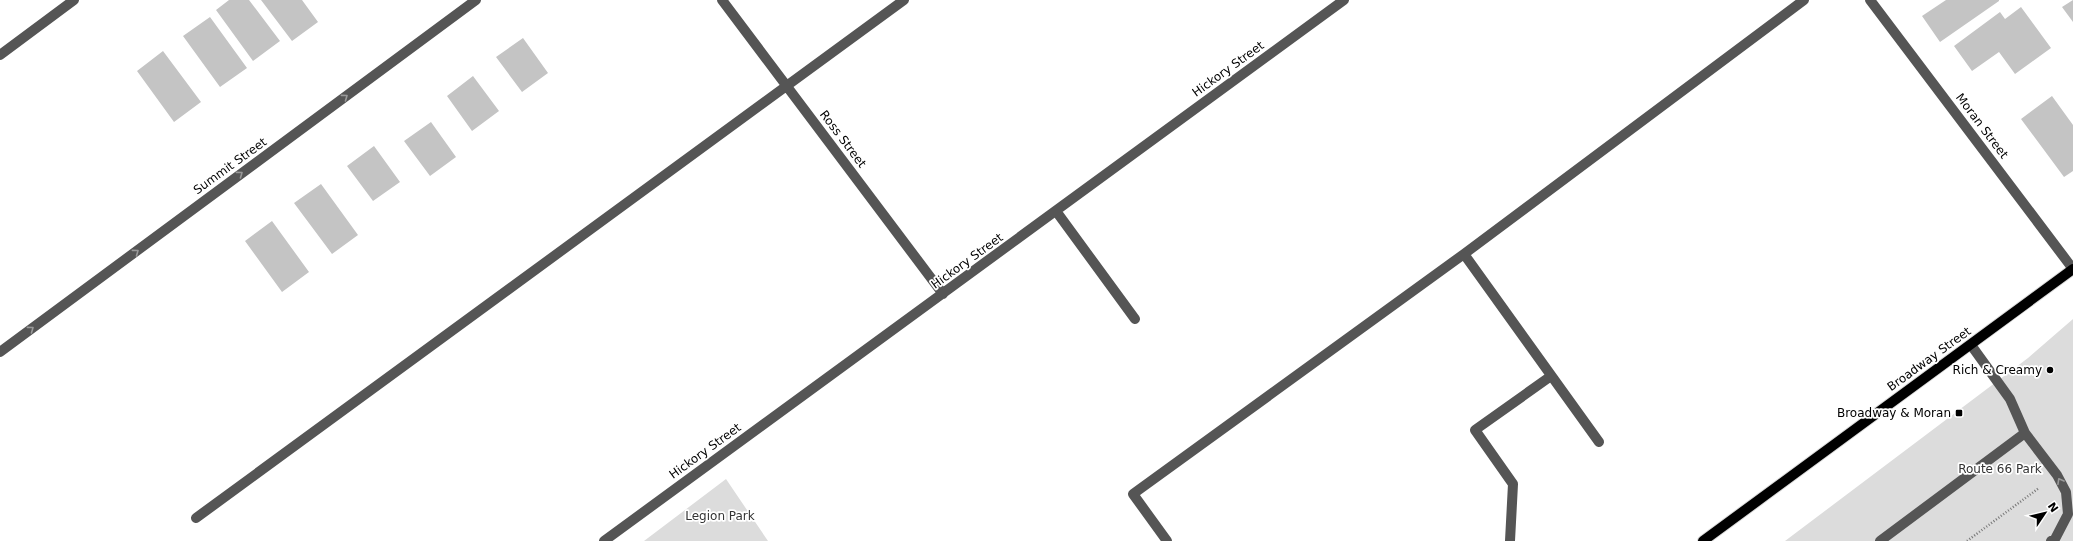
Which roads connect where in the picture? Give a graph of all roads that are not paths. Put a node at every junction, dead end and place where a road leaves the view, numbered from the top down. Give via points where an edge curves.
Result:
1 (74, 0) edge
2 (476, 0) edge
3 (722, 0) edge
4 (904, 0) edge
5 (1344, 0) edge
6 (1804, 0) edge
7 (1870, 0) edge
8 (0, 54) edge
9 (786, 85) junction
10 (1056, 211) junction
11 (1464, 254) junction
12 (2073, 269) edge
13 (943, 294) junction
14 (1135, 319) dead end
15 (1971, 345) junction
16 (0, 352) edge
17 (1551, 376) junction
18 (2025, 433) junction
19 (1599, 442) dead end
20 (196, 518) dead end
21 (604, 541) edge
22 (1167, 541) edge
23 (1510, 541) edge
24 (1703, 541) edge
25 (1880, 541) edge
26 (2051, 541) edge

1 - 8 street
16 -> 2 street, Summit Street
3 - 9 street, Ross Street
4 - 9 street
5 - 10 street, Hickory Street
6 - 11 street
7 - 12 street, Moran Street
9 - 13 street, Ross Street
9 - 20 street
10 - 13 street, Hickory Street
10 - 14 street
11 - 17 street
11 - 22 street via 1133,494
12 - 15 main road, Broadway Street
13 - 21 street, Hickory Street
15 - 18 street via 2010,399
15 - 24 main road, Broadway Street
17 - 19 street
17 - 23 street via 1476,430 1512,484
18 - 25 street
26 -> 18 street via 2068,514 2066,492

